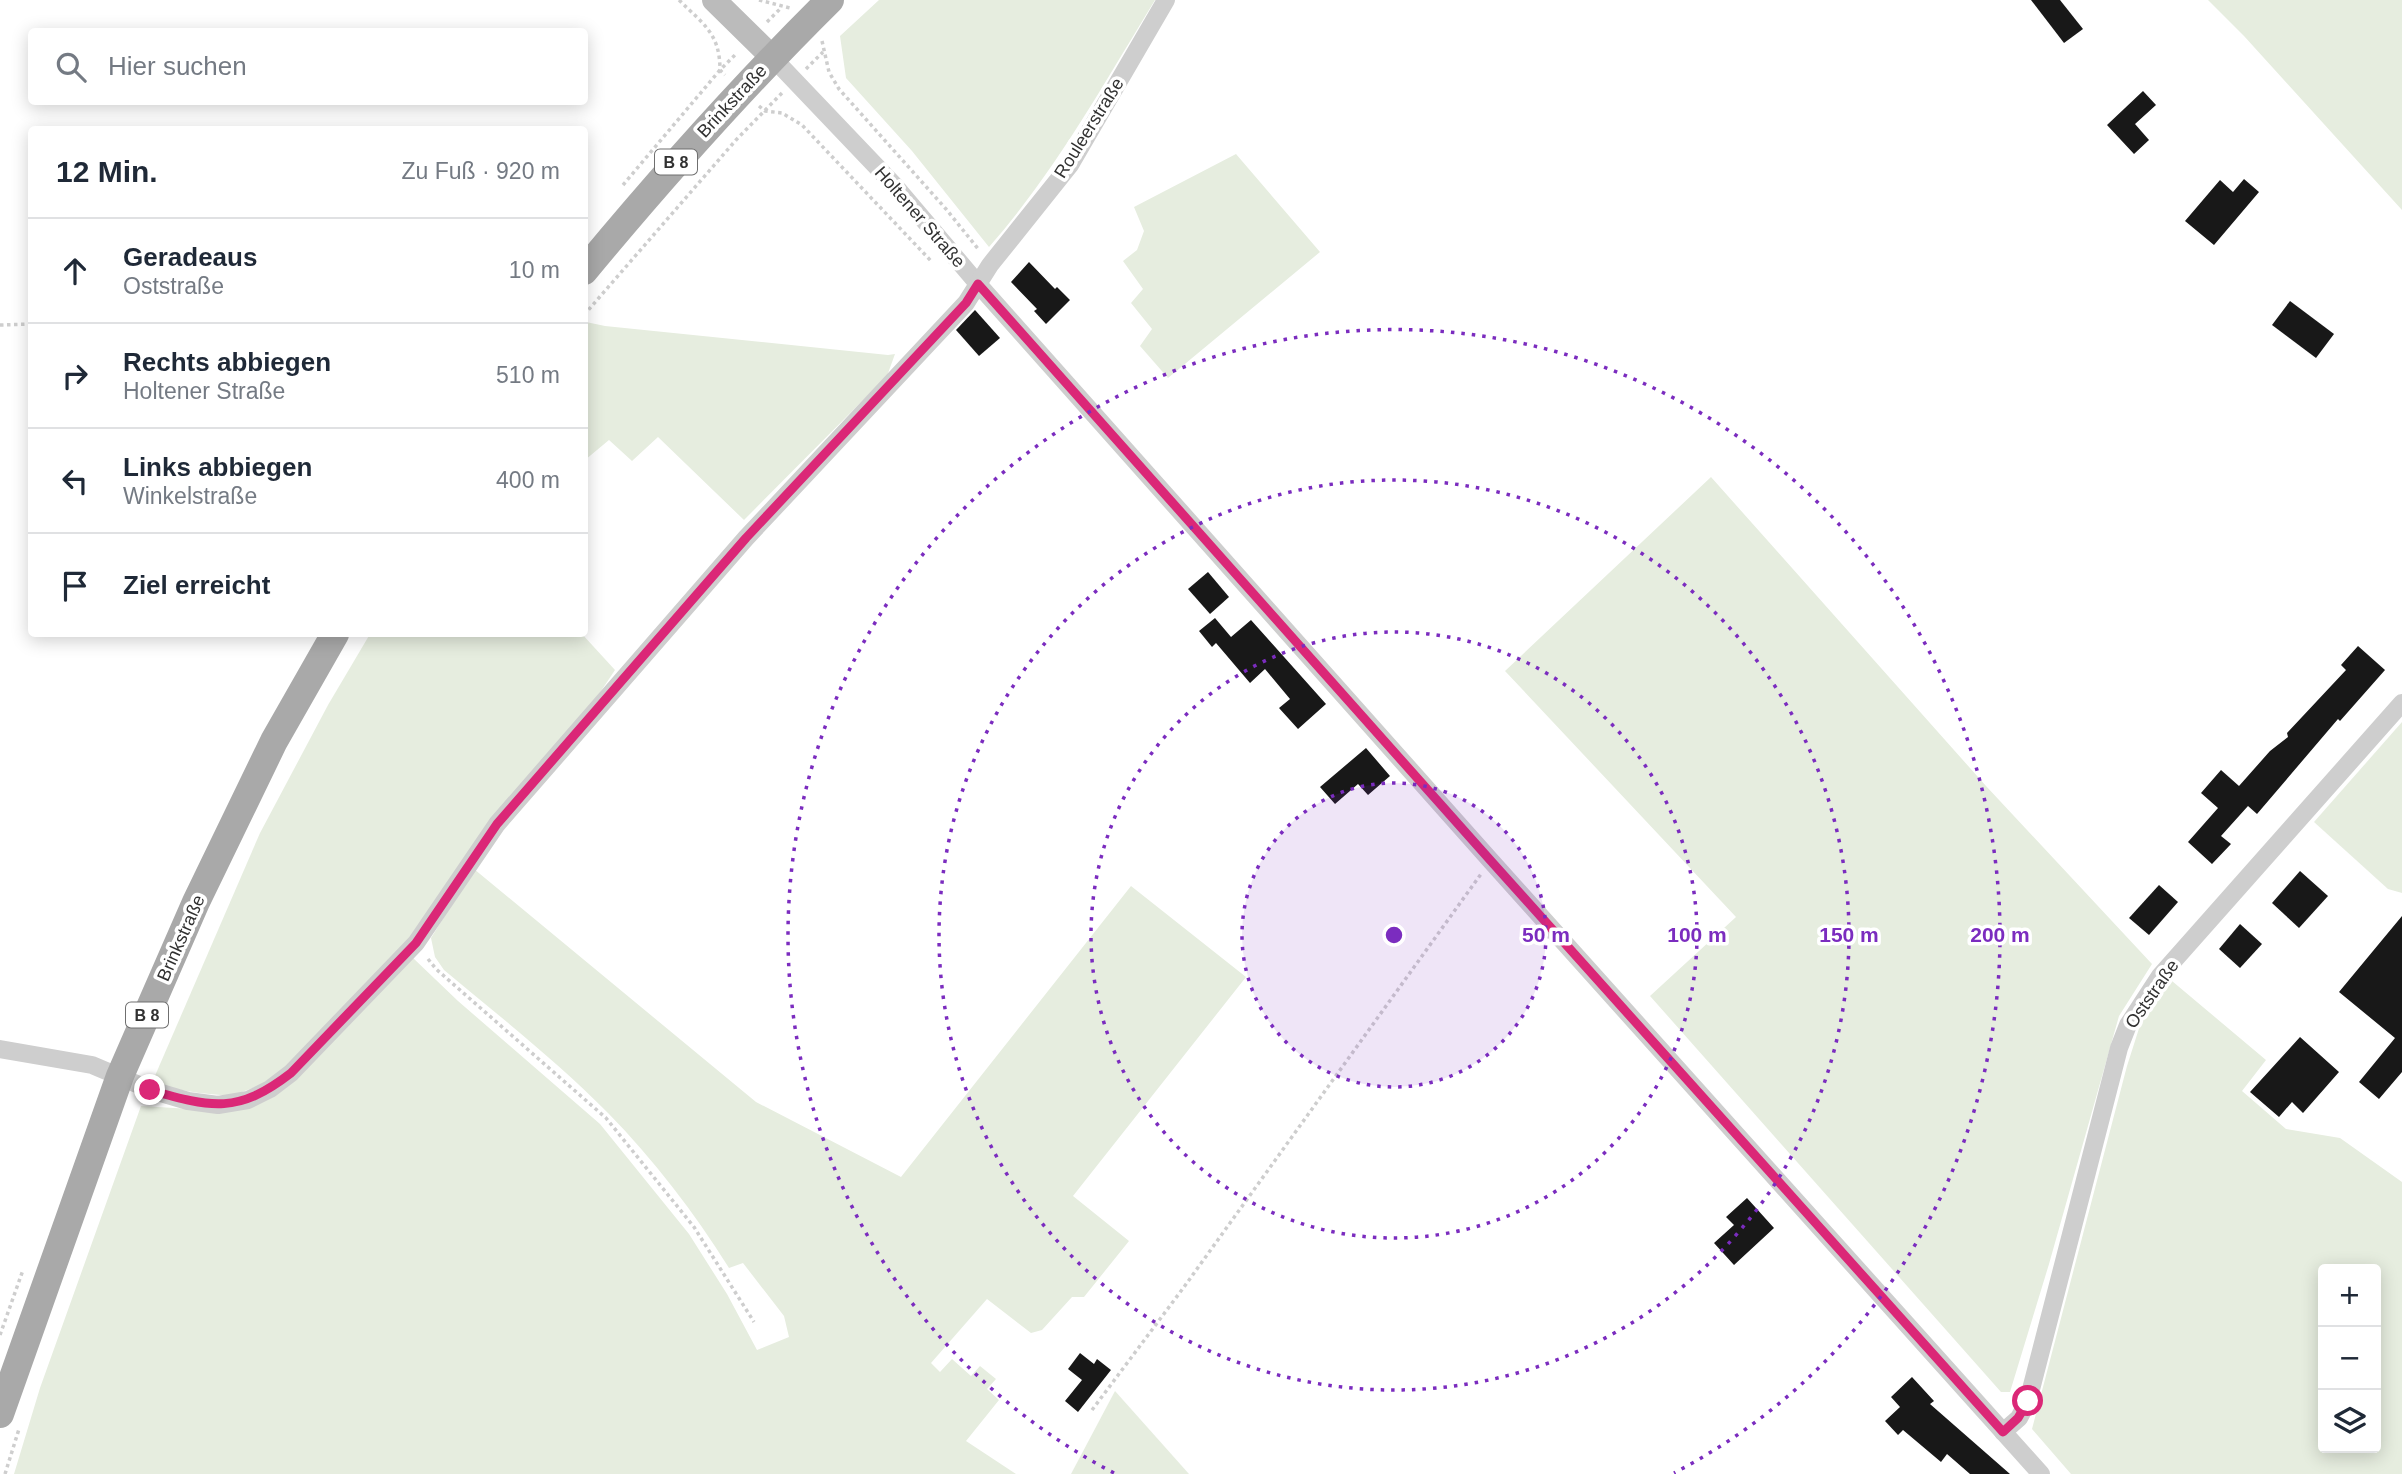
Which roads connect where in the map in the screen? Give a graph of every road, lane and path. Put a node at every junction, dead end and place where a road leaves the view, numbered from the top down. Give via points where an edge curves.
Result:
1 (679, 0) edge
2 (714, 0) edge
3 (830, 0) edge
4 (1166, 0) edge
5 (823, 52) dead end
6 (772, 57) junction
7 (720, 70) junction
8 (794, 79) junction
9 (742, 90) junction
10 (765, 111) junction
11 (615, 194) dead end
12 (588, 266) edge
13 (936, 266) dead end
14 (978, 284) junction
15 (588, 310) edge
16 (28, 324) edge
17 (0, 325) edge
18 (333, 637) edge
19 (2402, 703) edge
20 (1491, 861) junction
21 (416, 943) junction
22 (0, 1049) edge
23 (120, 1076) junction
24 (754, 1322) dead end
25 (1092, 1410) dead end
26 (10, 1420) edge
27 (2003, 1432) junction
28 (5, 1474) edge
29 (2041, 1474) edge

1 - 7 path via 713,36 720,52
2 - 6 main road, Holtener Straße
3 - 6 main road, Brinkstraße / B 8
4 - 14 street, Rouleerstraße via 1070,165
5 - 8 path
6 - 8 street, Holtener Straße
6 - 9 main road, Brinkstraße / B 8
7 - 9 path
7 - 11 path
8 - 10 path
8 - 14 street, Holtener Straße via 895,186
9 - 10 path
9 - 12 main road, Brinkstraße / B 8
10 - 13 path via 782,113 802,125
10 - 15 path
14 - 20 street, Holtener Straße
14 - 21 street, Rouleerstraße via 966,303 746,538 497,824
16 - 17 path
18 - 23 main road, Brinkstraße / B 8 via 274,741 196,902
19 - 27 street, Oststraße via 2160,976 2128,1025 2028,1401
20 - 25 path
20 - 27 street, Holtener Straße
21 - 23 street, Rouleerstraße via 291,1073 248,1100 218,1105 188,1101
21 - 24 path via 436,969 606,1118 694,1227
22 - 23 street, Rouleerstraße via 92,1065
23 - 26 main road, Brinkstraße / B 8
26 - 28 path
27 - 29 street, Holtener Straße

